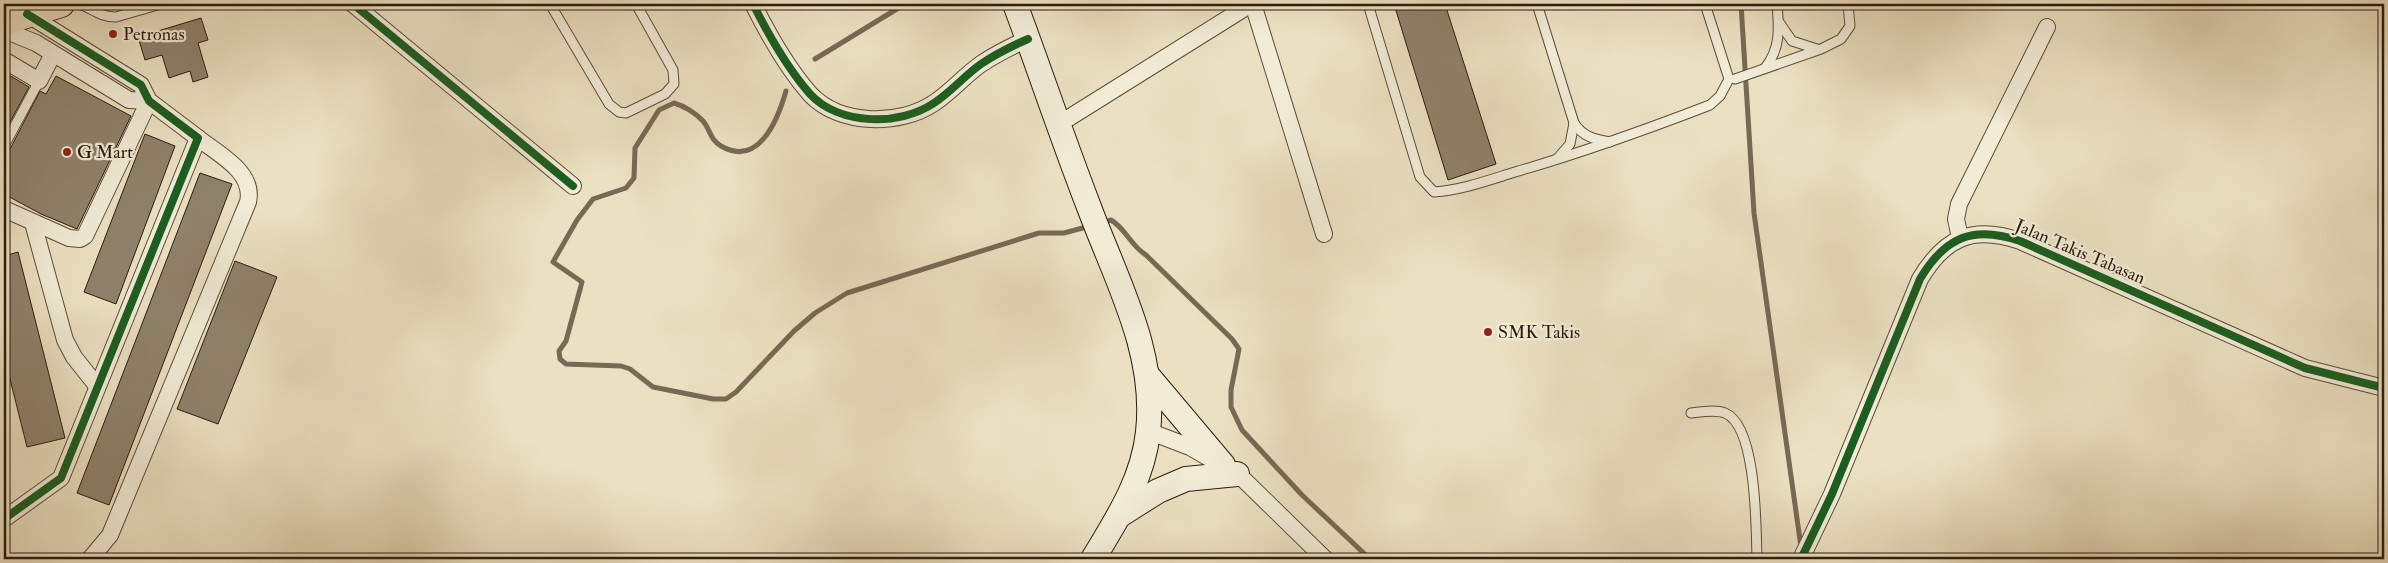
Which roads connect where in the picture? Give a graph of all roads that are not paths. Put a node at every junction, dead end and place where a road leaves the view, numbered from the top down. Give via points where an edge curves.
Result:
1 (61, 4) edge
2 (80, 4) edge
3 (161, 4) edge
4 (353, 4) edge
5 (550, 4) edge
6 (636, 4) edge
7 (753, 4) edge
8 (1015, 4) edge
9 (1252, 4) edge
10 (1368, 4) edge
11 (1537, 4) edge
12 (1705, 4) edge
13 (1777, 4) edge
14 (1848, 4) edge
15 (15, 13) edge
16 (1779, 22) junction
17 (2047, 28) dead end
18 (4, 30) edge
19 (1028, 39) junction
20 (1821, 49) junction
21 (53, 54) junction
22 (4, 60) edge
23 (1762, 70) junction
24 (1736, 79) junction
25 (39, 81) junction
26 (149, 101) junction
27 (1574, 123) junction
28 (1059, 124) junction
29 (198, 138) junction
30 (1612, 142) junction
31 (4, 146) edge
32 (1555, 161) junction
33 (573, 186) dead end
34 (4, 209) edge
35 (33, 223) junction
36 (1324, 234) dead end
37 (1960, 238) junction
38 (1148, 376) junction
39 (97, 386) junction
40 (2384, 388) edge
41 (1691, 413) dead end
42 (1148, 432) junction
43 (1230, 470) junction
44 (1120, 515) junction
45 (4, 519) edge
46 (90, 559) edge
47 (1093, 559) edge
48 (1325, 559) edge
49 (1757, 559) edge
50 (1801, 559) edge

1 - 15 main road
2 - 3 lane via 101,16 116,17
4 - 33 street
5 - 6 lane via 609,104 626,113 665,94 674,84 673,70
7 - 19 street via 769,35 811,95 850,116 877,120 923,110 980,64
8 - 19 main road
9 - 28 street
9 - 36 street
10 - 32 lane via 1420,177 1434,192 1464,187
11 - 27 lane
12 - 24 lane
13 - 16 lane
14 - 20 lane via 1850,26 1846,33
15 - 26 street via 141,85
16 - 20 lane via 1792,41
16 - 23 lane via 1777,47
17 - 37 street via 1959,204 1956,219
18 - 21 street
19 - 28 main road
20 - 23 lane
21 - 25 street
21 - 26 street via 129,100
22 - 25 street
23 - 24 lane
24 - 30 lane via 1710,105
25 - 31 lane
26 - 29 street
26 - 35 street via 85,236 68,238
27 - 30 lane via 1589,138
27 - 32 lane via 1570,144
28 - 38 main road via 1143,348
29 - 39 street
29 - 46 street via 244,177 249,189 248,202 110,535
30 - 32 lane
34 - 35 street
35 - 39 street via 65,340
37 - 40 street, Jalan Takis Tabasan via 1978,233 2000,234 2020,241 2305,368
37 - 50 street, Jalan Takis Tabasan via 1944,248 1920,279
38 - 42 main road
38 - 43 main road via 1189,427
39 - 45 street via 61,478
41 - 49 lane via 1726,413 1740,426 1748,451 1753,486
42 - 43 street via 1190,447
42 - 44 main road via 1139,473
43 - 44 main road via 1186,479 1158,491
43 - 48 street via 1263,496
44 - 47 main road

